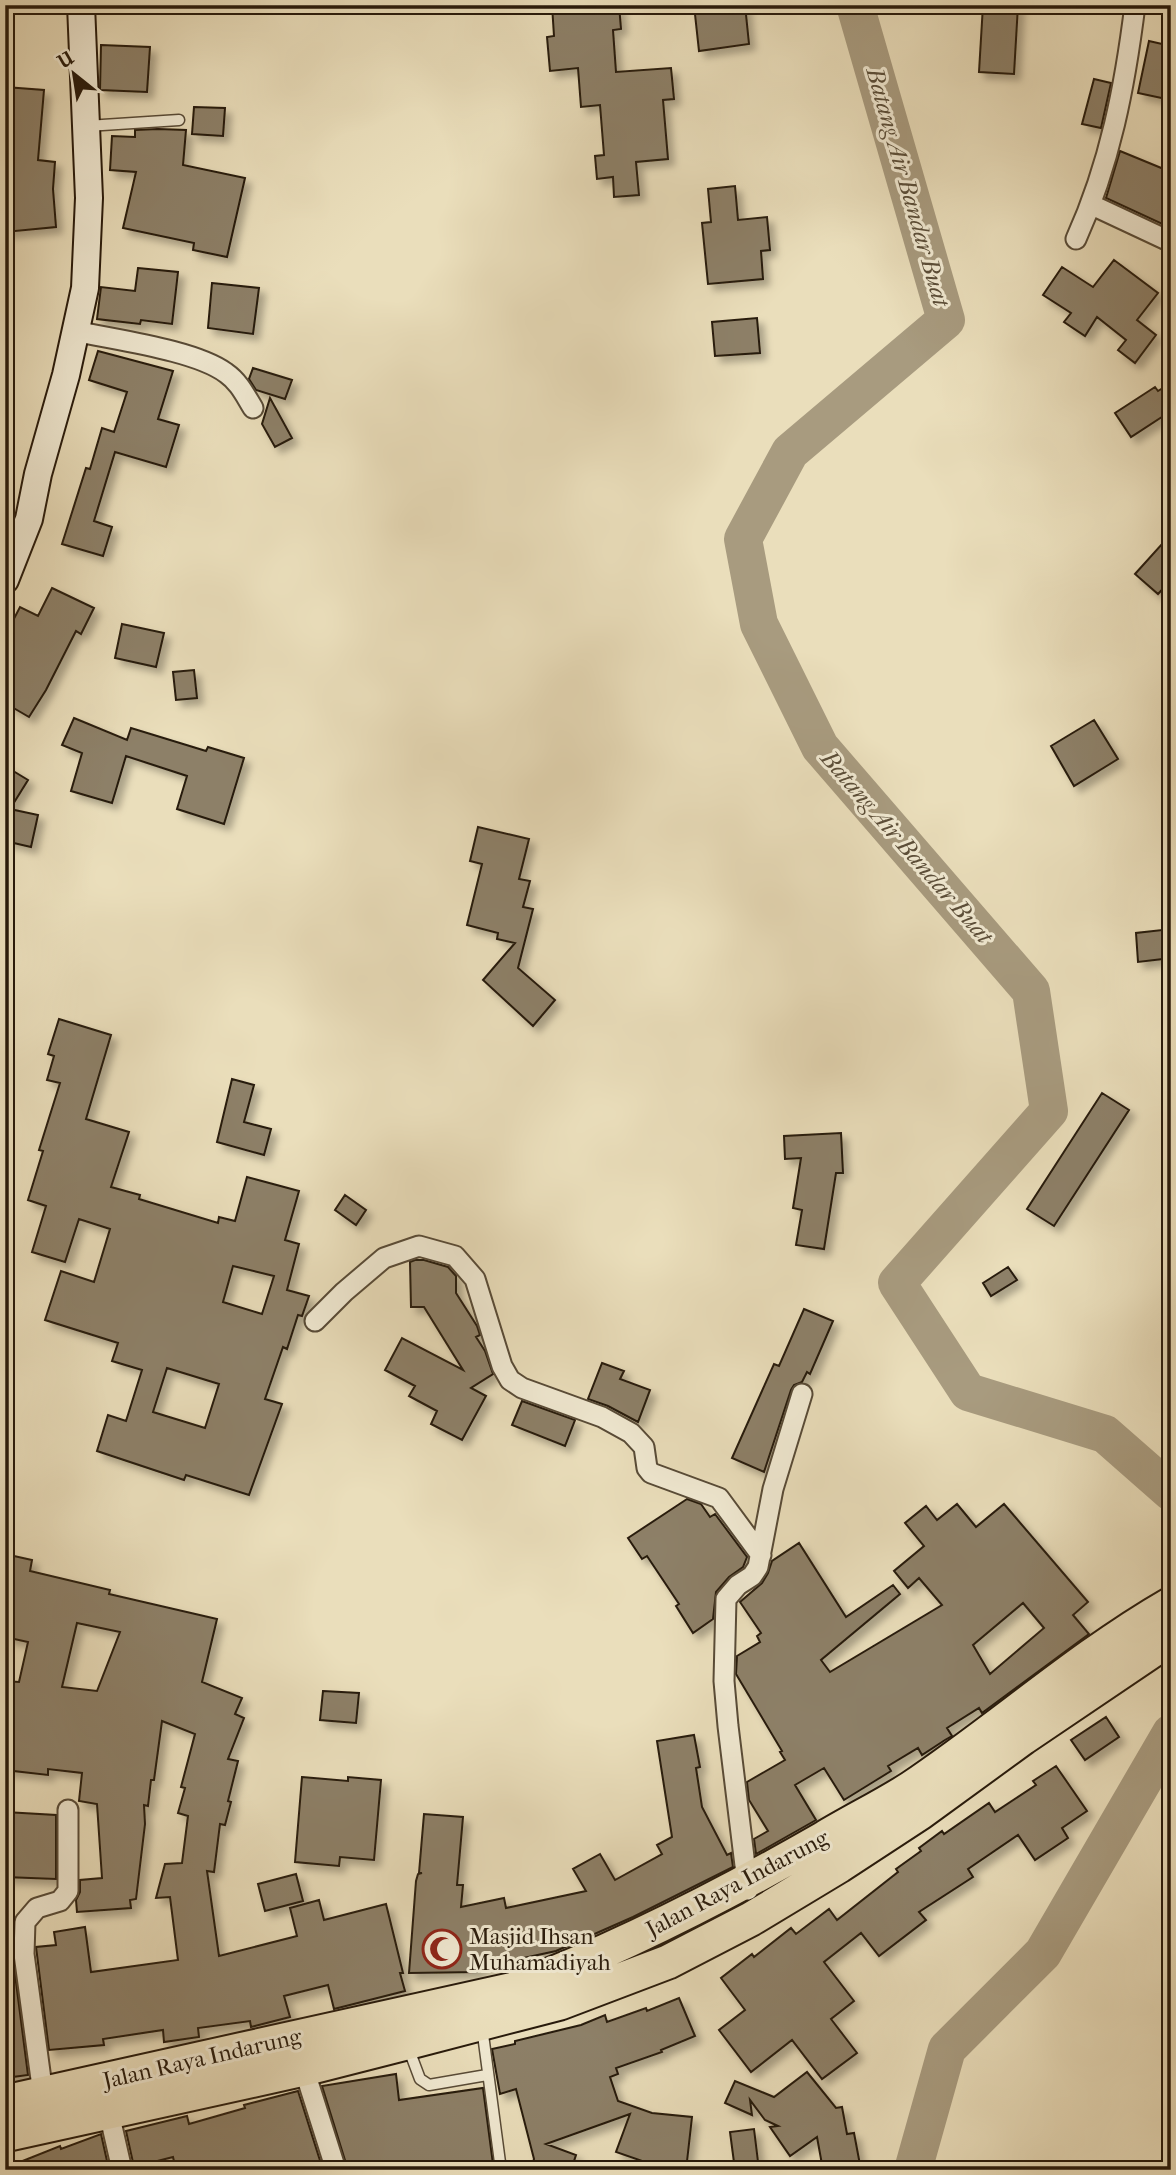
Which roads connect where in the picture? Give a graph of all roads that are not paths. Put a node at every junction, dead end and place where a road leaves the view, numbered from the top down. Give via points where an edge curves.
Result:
1 (81, 5) edge
2 (1135, 5) edge
3 (179, 120) dead end
4 (87, 126) junction
5 (1092, 205) junction
6 (1076, 239) dead end
7 (1171, 242) edge
8 (75, 331) junction
9 (253, 408) dead end
10 (5, 580) edge
11 (315, 1321) dead end
12 (802, 1394) dead end
13 (761, 1555) junction
14 (1171, 1604) edge
15 (1171, 1638) edge
16 (68, 1810) dead end
17 (747, 1882) junction
18 (751, 1919) junction
19 (482, 2023) junction
20 (406, 2043) junction
21 (304, 2069) junction
22 (487, 2075) junction
23 (43, 2094) junction
24 (5, 2102) edge
25 (109, 2113) junction
26 (5, 2135) edge
27 (122, 2170) edge
28 (336, 2170) edge
29 (502, 2170) edge

1 - 4 street
2 - 5 street via 1120,107
3 - 4 lane
4 - 8 street via 85,288
5 - 6 street
5 - 7 street
8 - 9 street via 203,359 240,386
8 - 10 street via 29,519
11 - 13 street via 384,1258 419,1245 455,1256 475,1279 510,1380 631,1433 644,1447 651,1472 719,1498
12 - 13 street via 773,1489
13 - 17 street via 752,1576 726,1599 724,1681
14 - 17 highway, Jalan Raya Indarung via 1129,1628 910,1789
15 - 18 highway, Jalan Raya Indarung via 920,1813
16 - 23 street via 68,1891 60,1901 37,1908 25,1922 24,1954
17 - 18 street
17 - 23 highway, Jalan Raya Indarung via 665,1925 514,1989
18 - 19 highway, Jalan Raya Indarung via 668,1962 560,2003
19 - 20 highway, Jalan Raya Indarung
19 - 22 lane
20 - 21 highway, Jalan Raya Indarung
20 - 22 lane via 420,2079 429,2085
21 - 25 highway, Jalan Raya Indarung
21 - 28 street
22 - 29 lane
23 - 24 highway, Jalan Raya Indarung
25 - 26 highway, Jalan Raya Indarung
25 - 27 street

